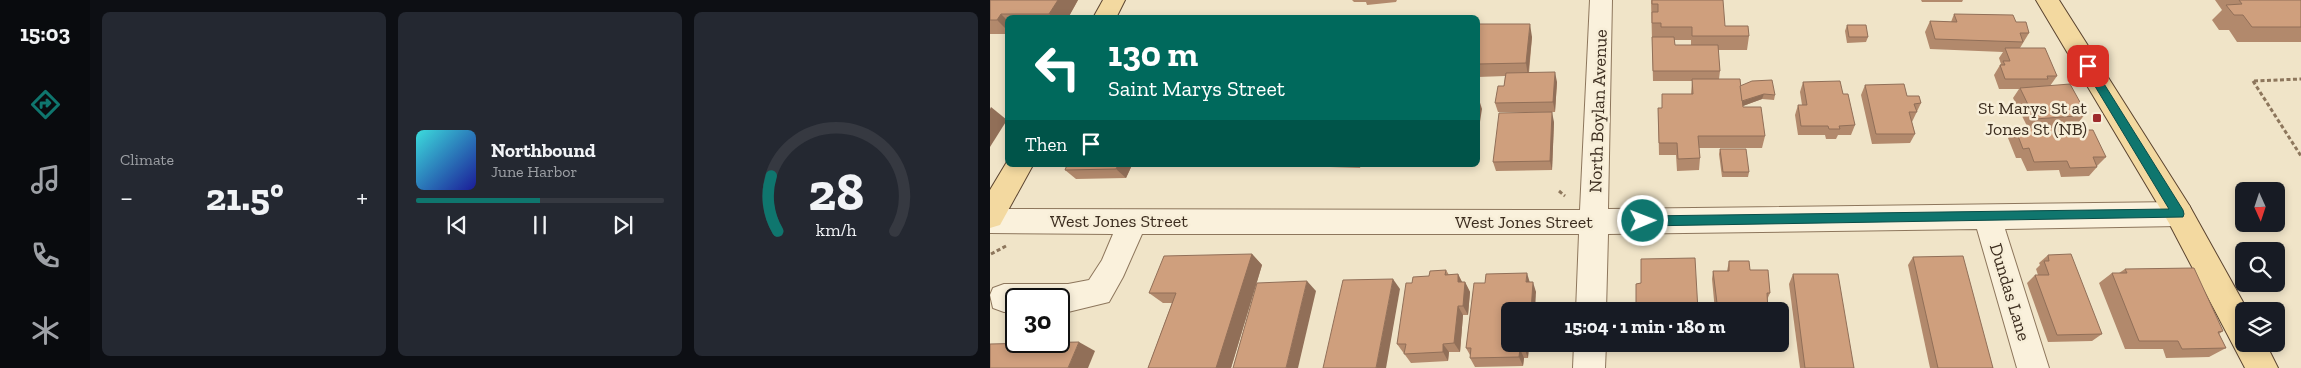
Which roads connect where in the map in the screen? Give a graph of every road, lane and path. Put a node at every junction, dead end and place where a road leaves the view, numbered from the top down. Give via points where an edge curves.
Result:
1 (1114, 0) edge
2 (1602, 0) edge
3 (2047, 0) edge
4 (1106, 15) edge
5 (2301, 80) edge
6 (2301, 156) edge
7 (1018, 167) edge
8 (1559, 191) dead end
9 (1565, 197) dead end
10 (2179, 214) junction
11 (990, 216) edge
12 (1987, 216) junction
13 (990, 220) edge
14 (1133, 221) junction
15 (1594, 222) junction
16 (1000, 251) dead end
17 (991, 254) edge
18 (1004, 298) dead end
19 (1591, 302) edge
20 (2235, 317) edge
21 (1590, 352) edge
22 (2253, 352) edge
23 (1589, 368) edge
24 (2033, 368) edge
25 (2262, 368) edge

1 - 4 main road
2 - 15 street, North Boylan Avenue
3 - 10 main road
5 - 6 path via 2253,80
7 - 11 main road
8 - 9 path
10 - 12 street, West Jones Street
10 - 20 main road
12 - 15 street, West Jones Street
12 - 24 street, Dundas Lane
13 - 14 street, West Jones Street
14 - 15 street, West Jones Street
14 - 18 street via 1114,268 1098,292 1068,298
15 - 19 street, North Boylan Avenue
16 - 17 path
21 - 23 street
22 - 25 main road

